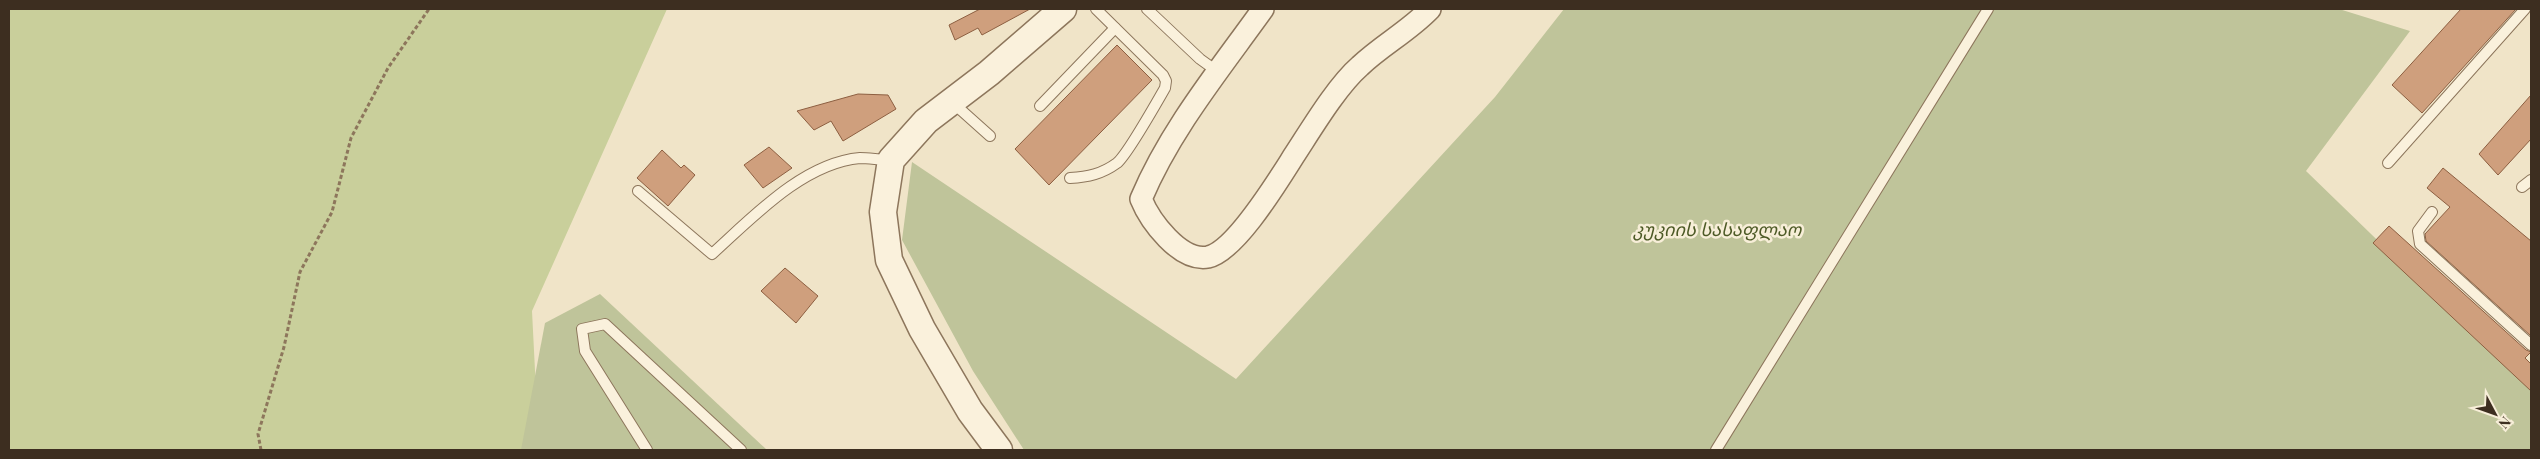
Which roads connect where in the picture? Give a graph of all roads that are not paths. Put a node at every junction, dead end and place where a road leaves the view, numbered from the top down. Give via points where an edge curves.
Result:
1 (1063, 9) edge
2 (1096, 9) edge
3 (1147, 9) edge
4 (1263, 9) edge
5 (1430, 9) edge
6 (1988, 9) edge
7 (2524, 9) edge
8 (1115, 28) junction
9 (1218, 72) junction
10 (951, 101) junction
11 (1040, 106) dead end
12 (990, 136) dead end
13 (890, 160) junction
14 (2388, 163) dead end
15 (1070, 178) dead end
16 (2531, 180) edge
17 (2522, 187) dead end
18 (638, 191) dead end
19 (2432, 212) dead end
20 (2531, 345) edge
21 (647, 450) edge
22 (741, 450) edge
23 (999, 450) edge
24 (1716, 450) edge

1 - 10 street
2 - 8 lane
3 - 9 lane
4 - 9 street
5 - 9 street via 1418,22 1359,66 1233,241 1209,257 1191,257 1149,217 1140,199 1150,176
6 - 24 lane
7 - 14 lane
8 - 11 lane
8 - 15 lane via 1162,74 1165,88 1118,162 1102,172
10 - 12 lane
10 - 13 street via 926,121
13 - 18 lane via 859,158 807,177 771,201 712,254
13 - 23 street via 883,212 889,260 927,337 970,411
16 - 17 lane
19 - 20 lane via 2418,230 2420,244
21 - 22 lane via 585,351 582,329 605,324

